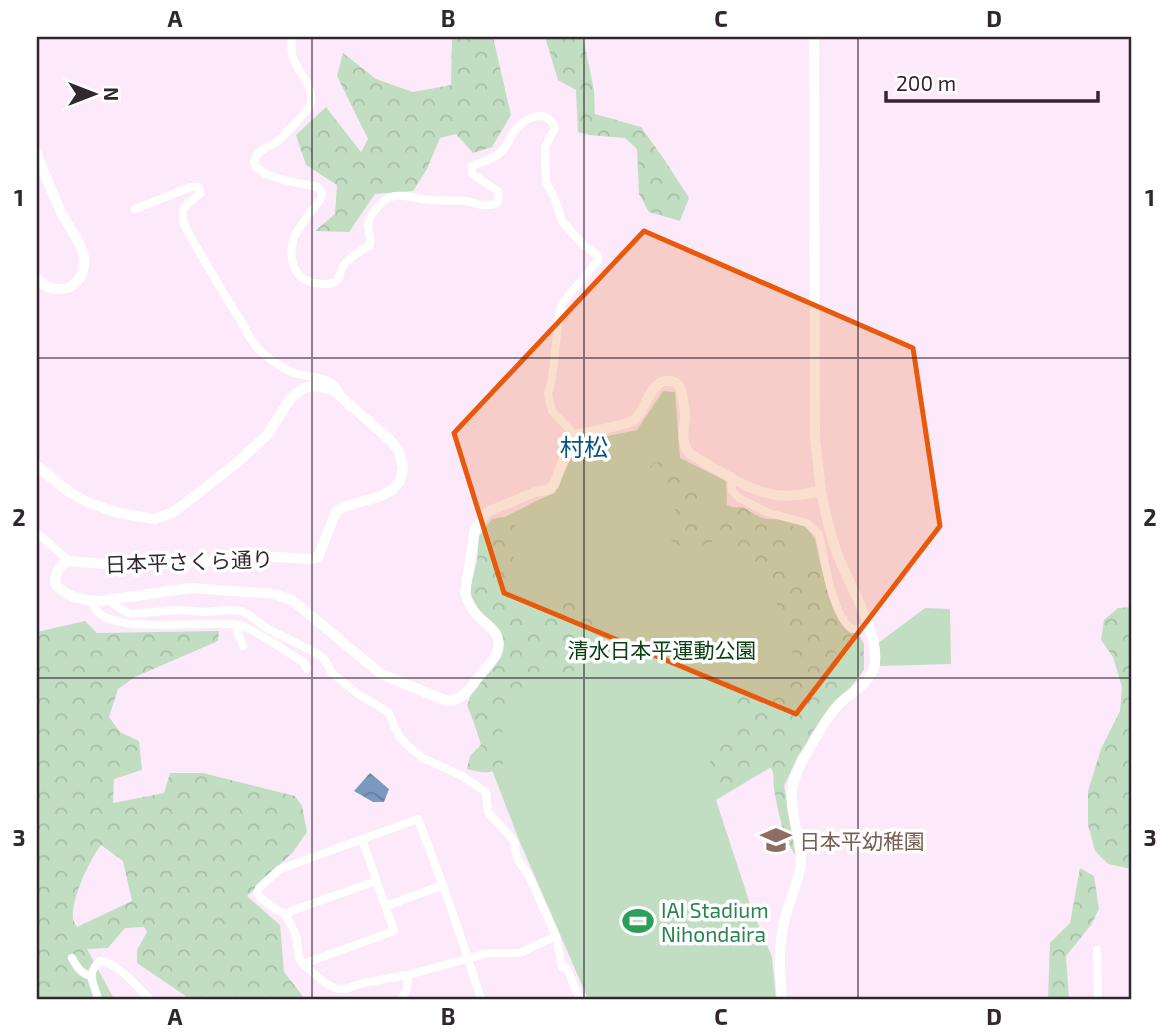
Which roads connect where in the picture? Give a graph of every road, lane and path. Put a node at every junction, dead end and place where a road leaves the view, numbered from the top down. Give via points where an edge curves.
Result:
1 (292, 37) edge
2 (814, 37) edge
3 (37, 154) edge
4 (135, 209) dead end
5 (37, 278) edge
6 (343, 398) junction
7 (575, 435) junction
8 (37, 466) edge
9 (731, 477) junction
10 (821, 491) junction
11 (37, 533) edge
12 (69, 561) junction
13 (110, 600) junction
14 (92, 601) junction
15 (235, 625) junction
16 (869, 627) junction
17 (243, 646) dead end
18 (307, 669) dead end
19 (362, 839) junction
20 (376, 881) junction
21 (443, 885) junction
22 (386, 906) junction
23 (286, 915) junction
24 (556, 936) junction
25 (1097, 950) dead end
26 (72, 958) dead end
27 (468, 958) junction
28 (303, 964) junction
29 (408, 975) junction
30 (91, 976) junction
31 (98, 999) edge
32 (150, 999) edge
33 (402, 999) edge
34 (481, 999) edge
35 (580, 999) edge
36 (782, 999) edge
37 (1098, 999) edge

1 - 7 street via 293,59 312,94 311,106 254,162 268,176 318,187 322,194 293,242 296,272 304,281 331,284 337,280 344,265 370,245 369,219 391,196 497,203 498,191 472,174 471,167 501,153 519,125 537,115 552,121 555,128 545,146 546,182 562,221 598,256 562,303 548,394 552,411
2 - 10 street via 815,439
3 - 5 street via 65,221 81,245 83,261 79,278 69,288 49,288
4 - 6 street via 198,187 200,194 183,208 184,224 251,340 263,354 293,373 326,380
6 - 8 street, 日本平さくら通り via 316,386 299,391 268,434 238,462 174,512 155,519 87,502
6 - 12 street, 日本平さくら通り via 391,441 403,468 392,490 336,512 318,557 129,566
7 - 9 street via 630,423 658,385 673,382 682,393 686,449
7 - 13 street, 日本平さくら通り via 554,485 487,512 475,529 465,593 473,611 497,634 499,644 493,660 454,701 381,674 292,600 274,594 191,588
9 - 10 street via 777,495
9 - 16 street via 732,490 739,498 814,528 842,620 852,629
10 - 16 street via 837,555
11 - 12 street
12 - 14 street, 日本平さくら通り via 58,569 55,583 71,596
13 - 14 street, 日本平さくら通り
13 - 24 street via 130,614 241,611 318,654 332,673 388,712 407,745 486,792 488,812 514,841 517,858 530,876
14 - 15 street via 104,617 119,622
15 - 17 street
15 - 18 street via 300,660
16 - 36 street via 876,652 872,675 829,717 792,788 801,863 780,943
19 - 20 street
19 - 21 street via 418,819
19 - 23 street via 280,869 259,888 261,898
20 - 22 street
20 - 23 street
21 - 22 street
21 - 27 street
22 - 28 street via 394,931
23 - 28 street
24 - 27 street via 520,953
24 - 35 street via 562,967
25 - 37 street
26 - 30 street via 80,971
27 - 29 street
27 - 34 street
28 - 29 street via 337,989
29 - 33 street
30 - 31 street
30 - 32 street via 93,968 104,961

